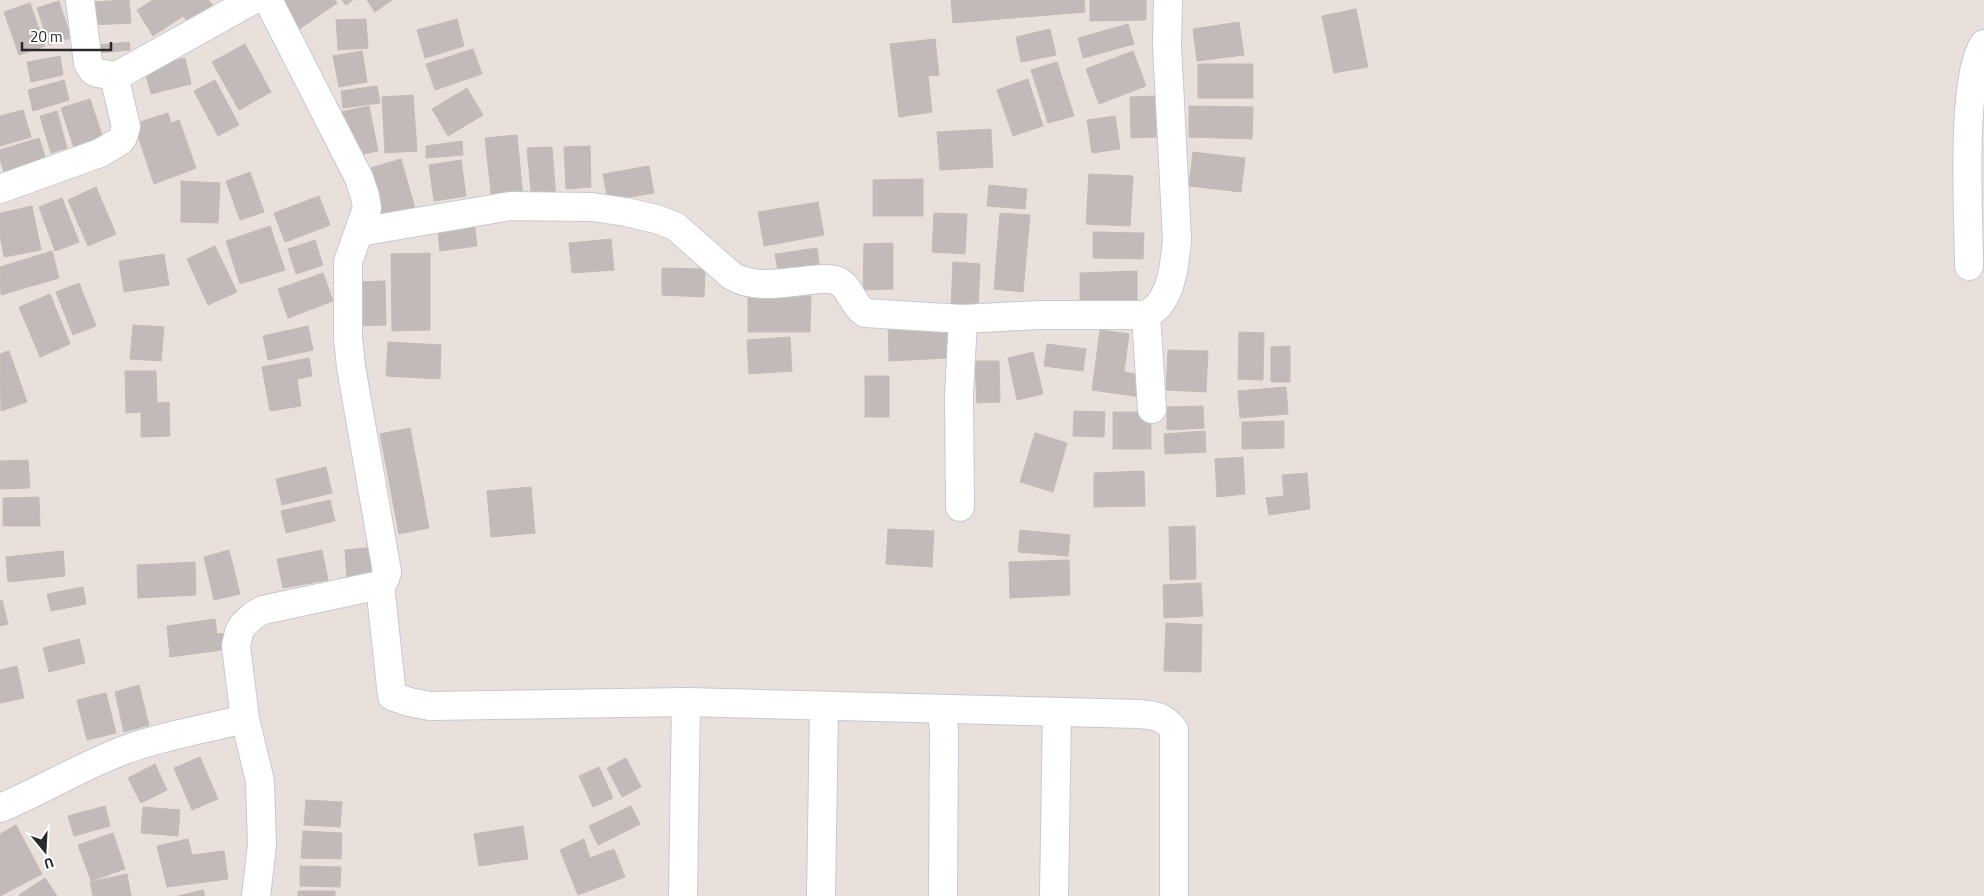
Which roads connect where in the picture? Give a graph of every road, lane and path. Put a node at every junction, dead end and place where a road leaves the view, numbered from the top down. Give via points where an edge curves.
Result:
1 (80, 0) edge
2 (253, 0) edge
3 (268, 0) edge
4 (1168, 0) edge
5 (1984, 44) edge
6 (114, 76) junction
7 (1976, 156) edge
8 (0, 189) edge
9 (359, 232) junction
10 (1969, 266) dead end
11 (1146, 315) junction
12 (963, 319) junction
13 (1152, 409) dead end
14 (960, 507) dead end
15 (380, 585) junction
16 (686, 702) junction
17 (824, 707) junction
18 (942, 709) junction
19 (1057, 712) junction
20 (245, 720) junction
21 (0, 808) edge
22 (256, 896) edge
23 (683, 896) edge
24 (820, 896) edge
25 (943, 896) edge
26 (1054, 896) edge
27 (1174, 896) edge

1 - 6 street via 88,63 93,71
2 - 6 street
3 - 9 street via 359,178 366,208
4 - 11 street via 1167,45 1177,239 1175,264 1168,287 1159,305
5 - 7 street via 1976,60 1970,100
6 - 8 street via 126,127 120,141 100,153
7 - 10 street
9 - 12 street via 510,206 592,207 626,212 675,226 741,281 757,284 829,279 844,285 855,304 866,313
9 - 15 street via 348,262 348,338 387,564 385,579
11 - 12 street
11 - 13 street
12 - 14 street via 959,394
15 - 16 street via 392,696 430,706
15 - 20 street via 263,610 248,619 239,632 236,646
16 - 17 street
16 - 23 street
17 - 18 street
17 - 24 street
18 - 19 street
18 - 25 street
19 - 26 street
19 - 27 street via 1156,716 1168,721 1174,730
20 - 21 street via 185,732 122,751
20 - 22 street via 260,781 262,845

